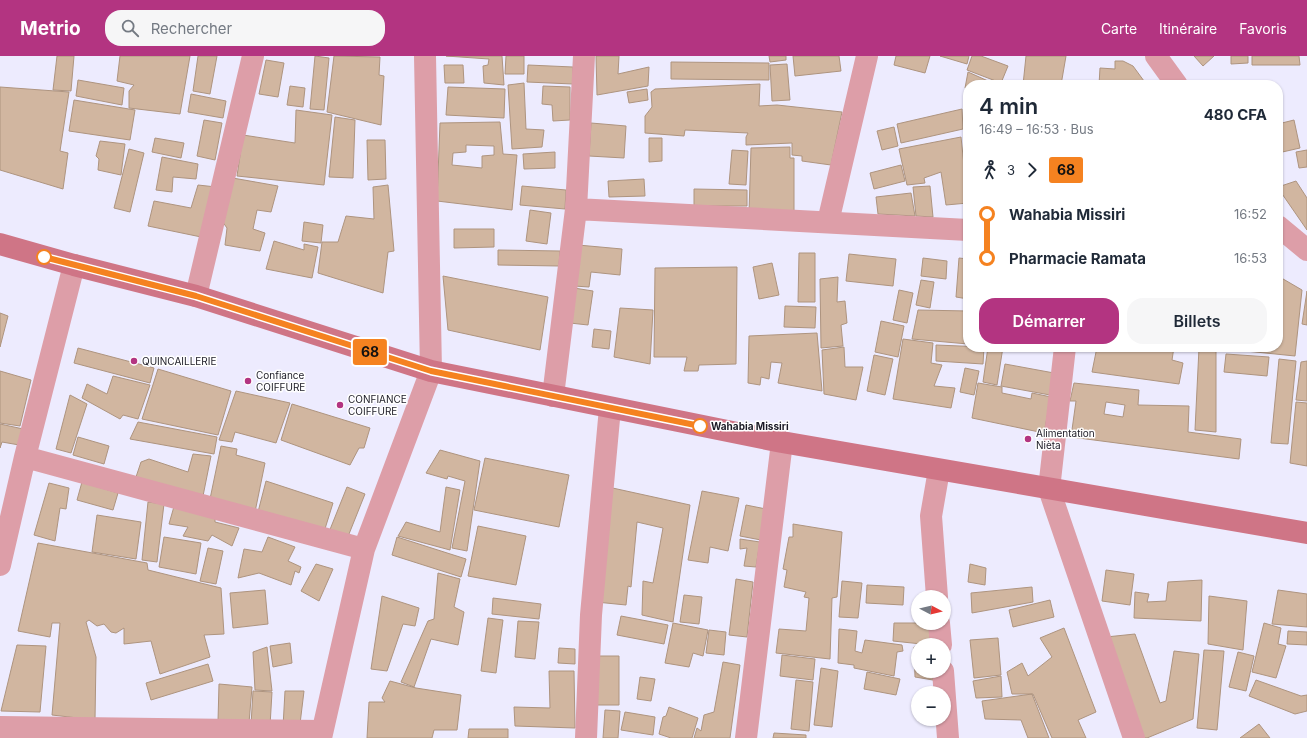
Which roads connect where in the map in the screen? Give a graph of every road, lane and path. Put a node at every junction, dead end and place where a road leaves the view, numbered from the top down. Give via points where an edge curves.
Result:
1 (253, 56) edge
2 (424, 56) edge
3 (584, 56) edge
4 (868, 56) edge
5 (1156, 56) edge
6 (1173, 80) edge
7 (576, 209) junction
8 (828, 222) junction
9 (963, 230) edge
10 (1283, 231) edge
11 (0, 244) edge
12 (1307, 250) edge
13 (74, 265) junction
14 (196, 296) junction
15 (1065, 352) edge
16 (431, 371) junction
17 (553, 396) junction
18 (610, 408) junction
19 (782, 442) junction
20 (25, 457) junction
21 (938, 470) junction
22 (1049, 489) junction
23 (1307, 534) edge
24 (364, 549) junction
25 (0, 565) edge
26 (936, 590) edge
27 (944, 678) edge
28 (0, 727) edge
29 (322, 734) edge
30 (586, 738) edge
31 (746, 738) edge
32 (948, 738) edge
33 (1134, 738) edge

1 - 14 street
2 - 16 street
3 - 7 street
4 - 8 street
5 - 6 street
7 - 8 street
7 - 17 street
8 - 9 street
10 - 12 street
11 - 13 main road
13 - 14 main road
13 - 20 street
14 - 16 main road
15 - 22 street
16 - 17 main road
16 - 24 street
17 - 18 main road
18 - 19 main road
18 - 30 street via 591,615
19 - 21 main road
19 - 31 street
20 - 24 street
20 - 25 street
21 - 22 main road
21 - 26 street via 931,516
22 - 23 main road
22 - 33 street
24 - 29 street
27 - 32 street
28 - 29 street

